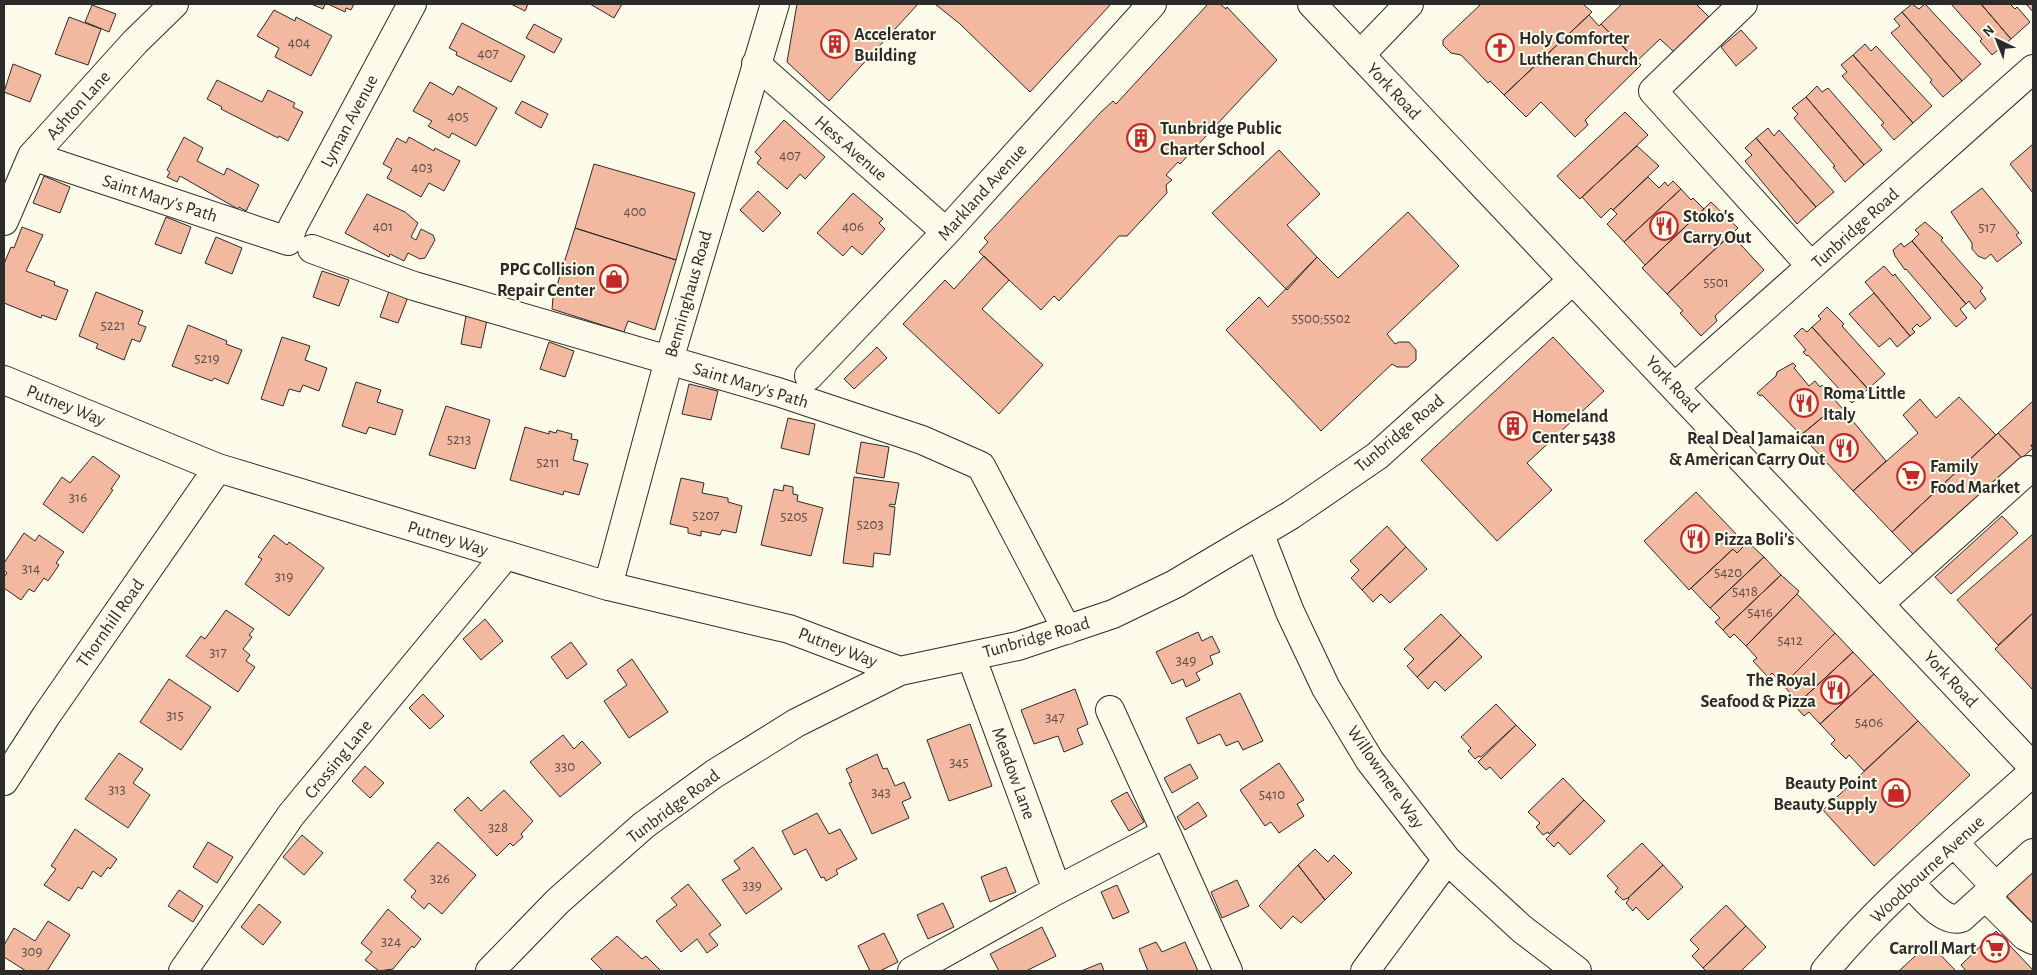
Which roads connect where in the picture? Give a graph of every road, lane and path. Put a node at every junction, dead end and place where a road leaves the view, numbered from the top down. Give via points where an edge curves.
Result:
1 (174, 4) edge
2 (412, 4) edge
3 (775, 4) edge
4 (1152, 4) edge
5 (1312, 4) edge
6 (1409, 4) edge
7 (1743, 4) edge
8 (1360, 54) junction
9 (756, 64) junction
10 (2033, 69) edge
11 (32, 156) junction
12 (4, 221) edge
13 (946, 232) junction
14 (300, 245) junction
15 (1811, 266) junction
16 (1573, 280) junction
17 (669, 360) junction
18 (809, 376) dead end
19 (4, 380) edge
20 (1676, 386) junction
21 (218, 468) junction
22 (2028, 470) dead end
23 (1260, 535) junction
24 (505, 556) junction
25 (608, 586) junction
26 (1880, 603) junction
27 (1067, 630) junction
28 (971, 656) junction
29 (900, 671) junction
30 (1110, 710) dead end
31 (2033, 767) edge
32 (2033, 772) edge
33 (4, 781) edge
34 (1166, 833) junction
35 (1954, 844) junction
36 (2033, 853) edge
37 (1447, 860) junction
38 (1910, 883) junction
39 (1057, 890) junction
40 (1991, 892) junction
41 (2033, 940) edge
42 (183, 971) edge
43 (490, 971) edge
44 (912, 971) edge
45 (1228, 971) edge
46 (1365, 971) edge
47 (1577, 971) edge
48 (1826, 971) edge

1 - 11 street, Ashton Lane via 134,42
2 - 14 street, Lyman Avenue via 293,226
3 - 9 street, Benninghaus Road
4 - 13 street, Markland Avenue
5 - 8 street, York Road
6 - 8 street
7 - 15 street via 1653,91
8 - 16 street, York Road
9 - 13 street, Hess Avenue
9 - 17 street, Benninghaus Road
10 - 15 street, Tunbridge Road
11 - 12 street, Ashton Lane
11 - 14 street, Saint Mary's Path
13 - 18 street, Markland Avenue
14 - 17 street, Saint Mary's Path via 414,286
15 - 20 street, Tunbridge Road
16 - 20 street, York Road
16 - 23 street, Tunbridge Road via 1377,456
17 - 25 street, Benninghaus Road
17 - 27 street, Saint Mary's Path via 922,440 981,466
19 - 21 street, Putney Way
20 - 26 street, York Road
21 - 24 street, Putney Way
21 - 33 street, Thornhill Road
22 - 26 street
23 - 27 street, Tunbridge Road via 1131,606
23 - 37 street, Willowmere Way via 1290,612 1326,688 1370,761
24 - 25 street, Putney Way
24 - 42 street, Crossing Lane via 291,815
25 - 29 street, Putney Way via 789,629
26 - 31 street, York Road
27 - 28 street, Tunbridge Road via 1018,646
28 - 29 street, Tunbridge Road
28 - 39 street, Meadow Lane
29 - 43 street, Tunbridge Road via 796,723 714,774 652,820 558,901
30 - 34 street
32 - 35 street, Woodbourne Avenue
34 - 39 street
34 - 45 street
35 - 38 street, Woodbourne Avenue
35 - 40 street
36 - 40 street
37 - 46 street
37 - 47 street, Willowmere Way via 1522,929
38 - 40 street via 1946,918 1955,920 1962,918
38 - 48 street, Woodbourne Avenue via 1849,943
39 - 44 street
40 - 41 street via 2024,936

